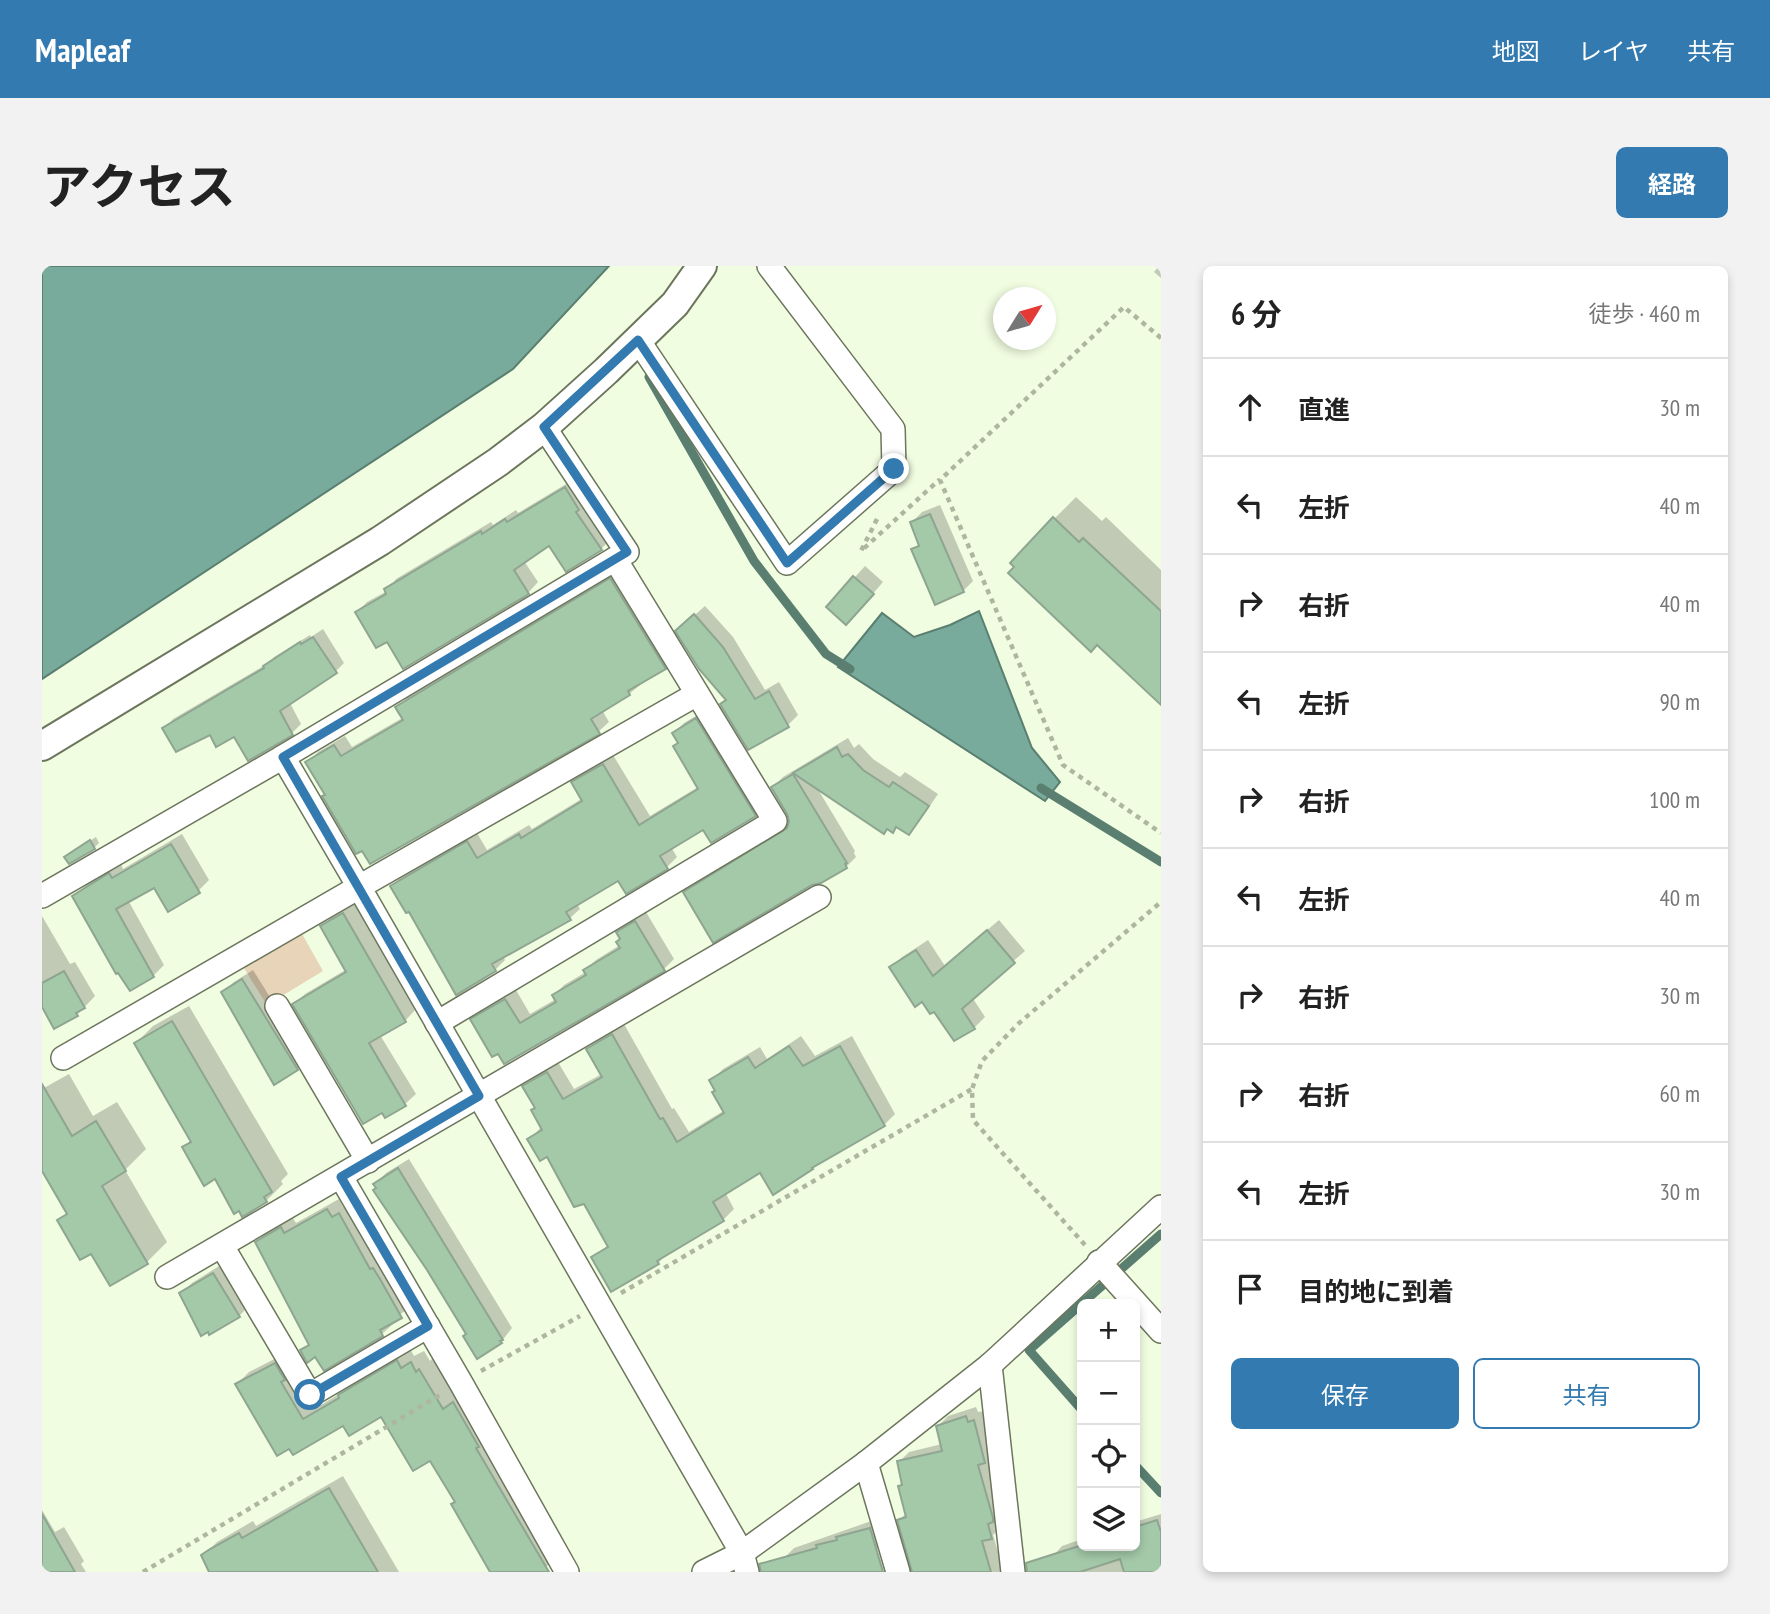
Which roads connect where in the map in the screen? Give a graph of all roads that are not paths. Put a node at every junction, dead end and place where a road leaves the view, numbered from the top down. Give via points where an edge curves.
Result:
1 (702, 266) edge
2 (769, 266) edge
3 (638, 340) junction
4 (544, 427) junction
5 (615, 559) junction
6 (697, 694) junction
7 (42, 746) edge
8 (283, 757) junction
9 (359, 887) junction
10 (42, 895) edge
11 (819, 897) dead end
12 (277, 1006) dead end
13 (437, 1023) junction
14 (63, 1058) dead end
15 (479, 1096) junction
16 (368, 1161) junction
17 (341, 1177) junction
18 (1161, 1207) edge
19 (222, 1246) junction
20 (1099, 1262) junction
21 (167, 1277) dead end
22 (428, 1326) junction
23 (1161, 1331) edge
24 (990, 1365) junction
25 (866, 1463) junction
26 (745, 1562) edge
27 (567, 1572) edge
28 (704, 1572) edge
29 (898, 1572) edge
30 (1013, 1572) edge

1 - 3 street via 675,304
2 - 3 street via 893,429 894,469 787,563
3 - 4 street
4 - 5 street via 627,552
4 - 7 street via 380,541
5 - 6 street
5 - 8 street
6 - 9 street
6 - 13 street via 775,821
8 - 9 street
8 - 10 street
9 - 13 street
9 - 14 street
11 - 15 street
12 - 16 street
13 - 15 street
15 - 16 street
15 - 26 street
16 - 17 street
17 - 19 street
17 - 22 street
18 - 20 street
19 - 21 street
19 - 22 street via 310,1395
20 - 23 street
20 - 24 street
22 - 27 street
24 - 25 street
24 - 30 street
25 - 26 street
25 - 29 street
26 - 28 street

